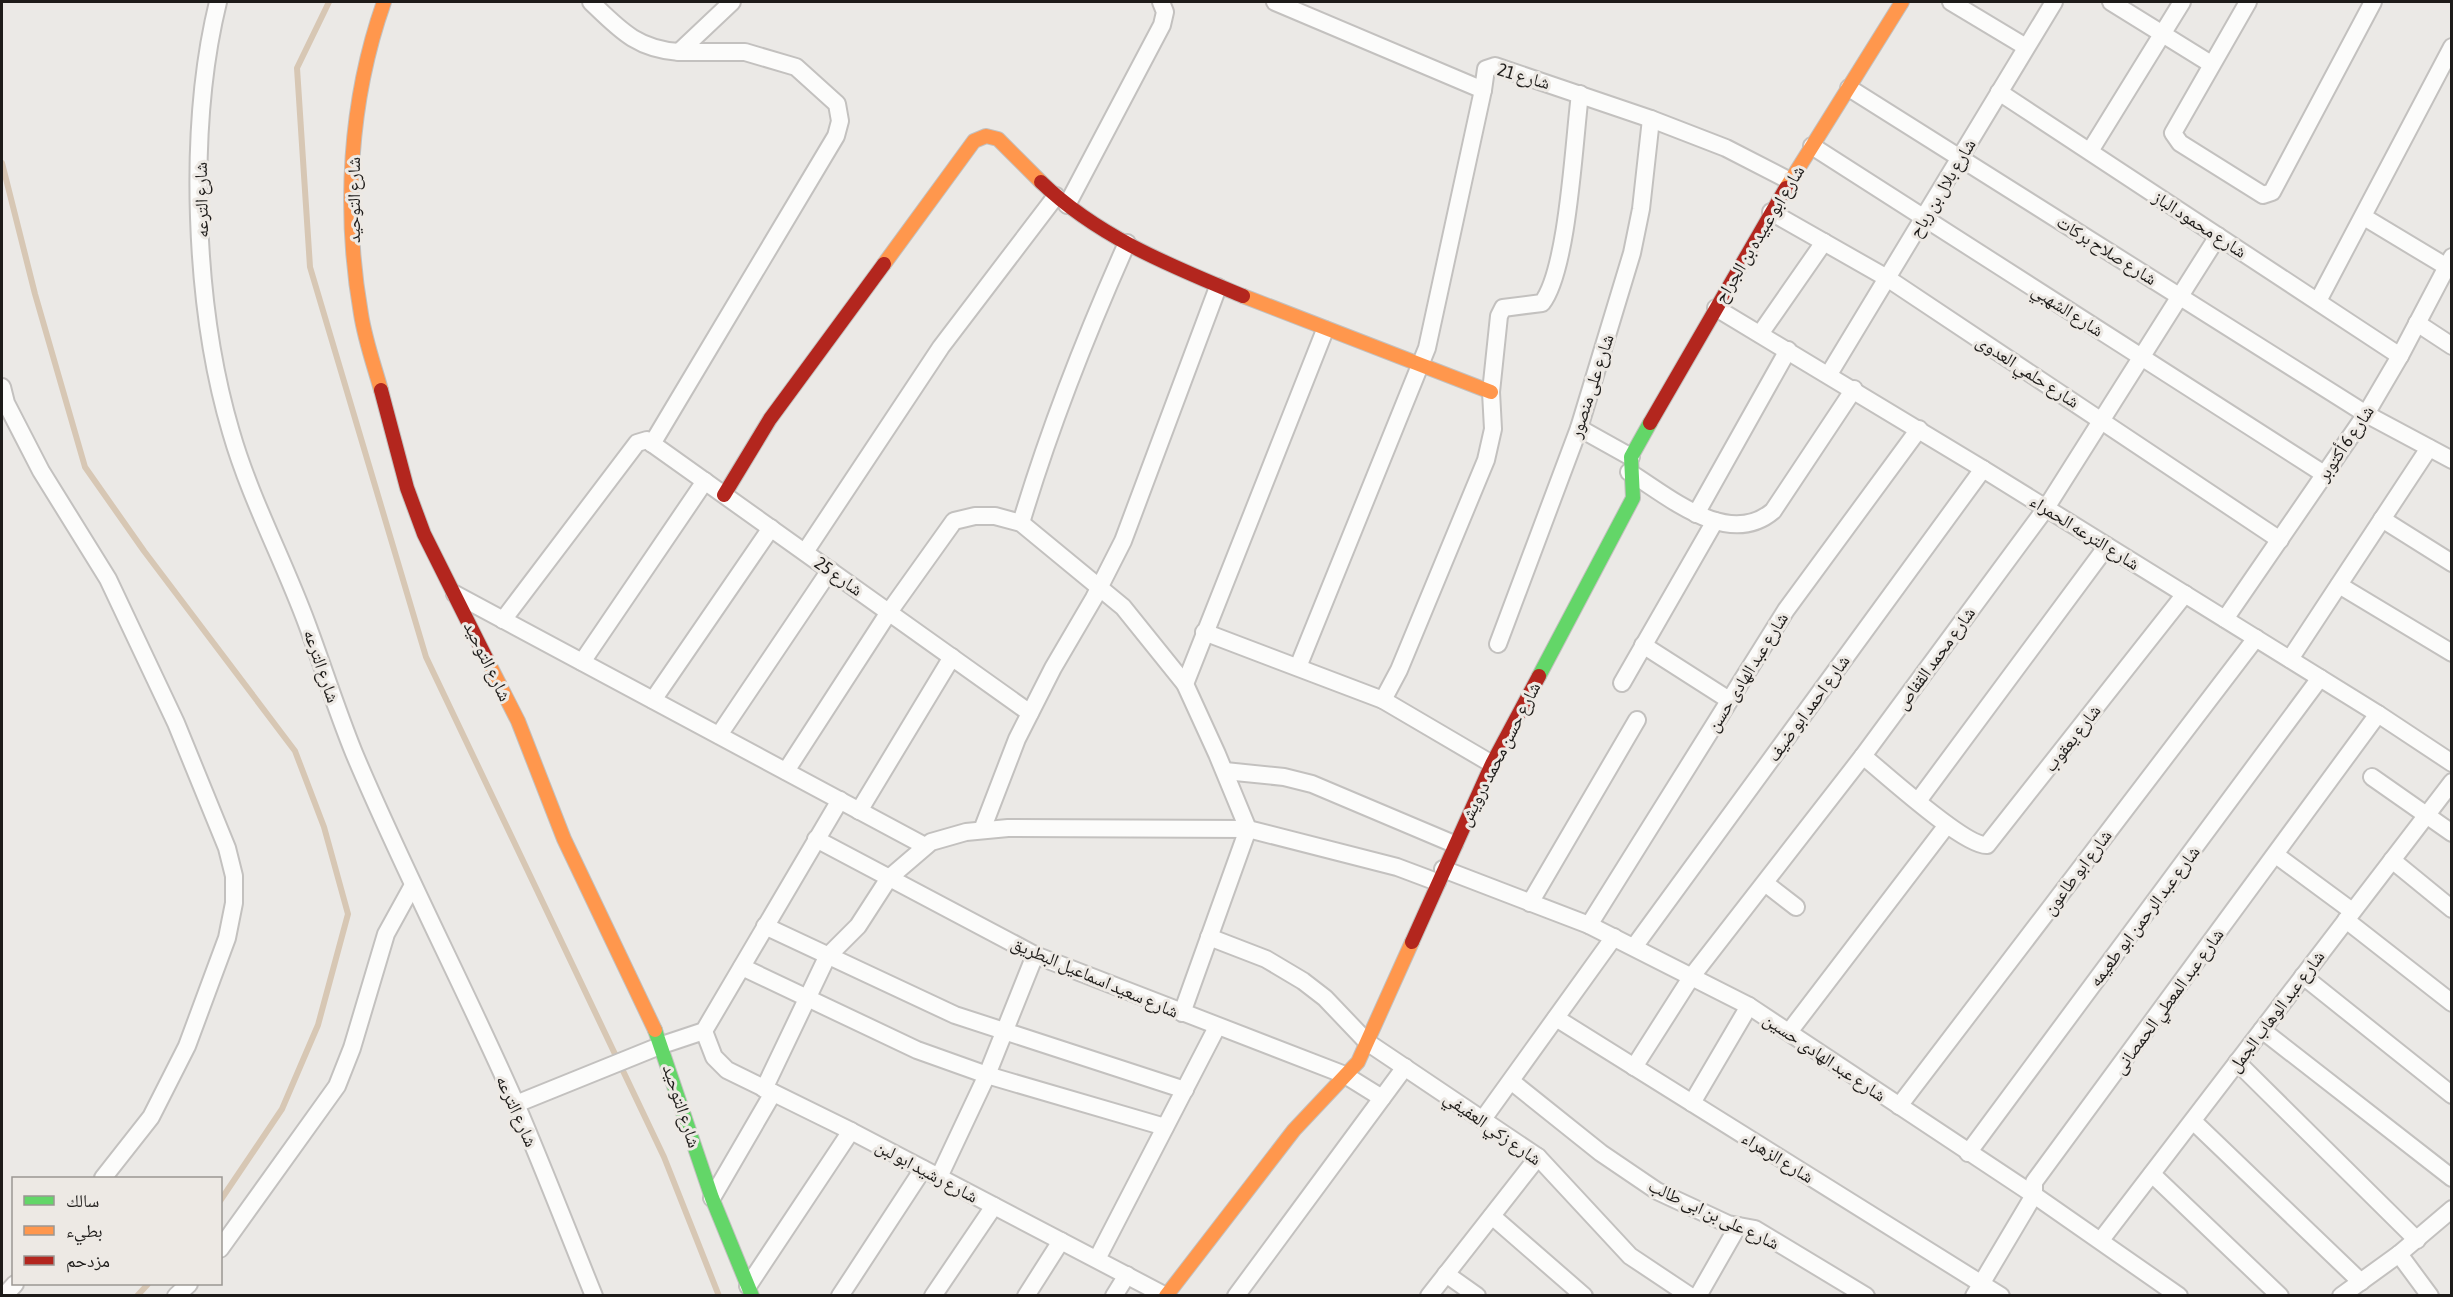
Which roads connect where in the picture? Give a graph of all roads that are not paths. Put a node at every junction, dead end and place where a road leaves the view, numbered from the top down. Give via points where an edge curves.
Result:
1 (218, 2) edge
2 (384, 2) edge
3 (591, 2) edge
4 (732, 2) edge
5 (1161, 2) edge
6 (1275, 2) edge
7 (1902, 2) edge
8 (1951, 2) edge
9 (2054, 2) edge
10 (2111, 2) edge
11 (2182, 2) edge
12 (2248, 2) edge
13 (2373, 2) edge
14 (2162, 35) junction
15 (2026, 47) junction
16 (2451, 47) edge
17 (679, 52) junction
18 (2211, 64) junction
19 (1849, 88) junction
20 (1483, 90) junction
21 (2000, 92) junction
22 (1580, 94) junction
23 (1651, 118) junction
24 (1812, 146) junction
25 (2090, 152) junction
26 (1960, 157) junction
27 (1790, 181) junction
28 (1061, 201) junction
29 (1771, 212) junction
30 (2364, 216) junction
31 (1923, 218) junction
32 (2218, 236) junction
33 (1824, 242) junction
34 (1127, 243) junction
35 (2450, 265) edge
36 (1887, 278) junction
37 (1218, 287) junction
38 (2180, 296) junction
39 (2318, 302) junction
40 (1716, 308) junction
41 (2417, 323) junction
42 (1325, 330) junction
43 (1760, 334) junction
44 (2451, 346) edge
45 (1788, 350) junction
46 (2140, 356) junction
47 (2400, 356) junction
48 (1421, 362) junction
49 (1829, 374) junction
50 (2, 387) edge
51 (1854, 389) junction
52 (1491, 392) junction
53 (2366, 414) junction
54 (2101, 420) junction
55 (1579, 428) junction
56 (1919, 429) junction
57 (650, 442) junction
58 (2429, 448) junction
59 (2451, 460) edge
60 (1630, 464) junction
61 (1983, 469) junction
62 (2324, 474) junction
63 (705, 481) junction
64 (724, 495) junction
65 (2046, 508) junction
66 (1696, 513) junction
67 (2382, 519) junction
68 (1715, 521) junction
69 (1021, 523) junction
70 (771, 528) junction
71 (2280, 540) junction
72 (2107, 546) junction
73 (805, 552) junction
74 (2451, 563) edge
75 (830, 570) junction
76 (1100, 585) junction
77 (2339, 585) junction
78 (454, 594) junction
79 (2185, 594) junction
80 (889, 612) junction
81 (2225, 619) junction
82 (503, 620) junction
83 (1204, 632) junction
84 (2256, 638) junction
85 (1498, 644) dead end
86 (1643, 645) junction
87 (2451, 653) edge
88 (952, 657) junction
89 (2290, 659) junction
90 (582, 662) junction
91 (1298, 667) junction
92 (2320, 678) junction
93 (1622, 683) dead end
94 (1185, 684) junction
95 (1383, 699) junction
96 (653, 700) junction
97 (1729, 700) junction
98 (1030, 712) junction
99 (2378, 714) junction
100 (1637, 720) dead end
101 (719, 735) junction
102 (1863, 756) junction
103 (2451, 763) edge
104 (1492, 764) junction
105 (786, 771) junction
106 (1225, 771) junction
107 (2372, 777) dead end
108 (2451, 782) edge
109 (840, 800) junction
110 (1918, 801) junction
111 (859, 810) junction
112 (2426, 815) junction
113 (1947, 825) junction
114 (1248, 829) junction
115 (982, 830) junction
116 (2451, 834) edge
117 (816, 839) junction
118 (1454, 844) junction
119 (925, 846) junction
120 (2276, 855) junction
121 (2392, 860) junction
122 (1440, 876) junction
123 (890, 878) junction
124 (1765, 883) junction
125 (413, 885) junction
126 (1530, 903) junction
127 (1796, 908) dead end
128 (2451, 909) edge
129 (2349, 916) junction
130 (1589, 925) junction
131 (765, 926) junction
132 (1209, 937) junction
133 (1614, 937) junction
134 (1634, 946) junction
135 (1035, 955) junction
136 (827, 957) junction
137 (742, 967) junction
138 (1692, 976) junction
139 (2303, 976) junction
140 (806, 999) junction
141 (2451, 1003) edge
142 (1749, 1006) junction
143 (1182, 1013) junction
144 (1556, 1018) junction
145 (1218, 1027) junction
146 (2262, 1030) junction
147 (704, 1031) junction
148 (1003, 1031) junction
149 (1789, 1032) junction
150 (1367, 1042) junction
151 (662, 1045) junction
152 (2237, 1062) junction
153 (1405, 1067) junction
154 (1634, 1067) junction
155 (987, 1075) junction
156 (1345, 1075) junction
157 (1510, 1081) junction
158 (1185, 1090) junction
159 (768, 1091) junction
160 (2451, 1095) edge
161 (1382, 1098) junction
162 (1692, 1103) junction
163 (516, 1104) junction
164 (1899, 1107) junction
165 (1483, 1119) junction
166 (2193, 1120) junction
167 (1165, 1127) junction
168 (851, 1131) junction
169 (1968, 1153) junction
170 (1538, 1157) junction
171 (923, 1169) junction
172 (2152, 1174) junction
173 (105, 1177) edge
174 (939, 1177) junction
175 (2451, 1178) edge
176 (2034, 1195) junction
177 (712, 1198) junction
178 (994, 1206) junction
179 (2451, 1209) edge
180 (1491, 1216) junction
181 (1738, 1226) junction
182 (2101, 1240) junction
183 (2417, 1240) junction
184 (1061, 1241) junction
185 (222, 1246) edge
186 (2399, 1254) junction
187 (1097, 1259) junction
188 (1446, 1274) junction
189 (1127, 1275) junction
190 (2361, 1282) junction
191 (188, 1285) edge
192 (1978, 1290) edge
193 (750, 1291) edge
194 (177, 1296) edge
195 (594, 1296) edge
196 (840, 1296) edge
197 (933, 1296) edge
198 (1026, 1296) edge
199 (1114, 1296) edge
200 (1166, 1296) edge
201 (1236, 1296) edge
202 (1429, 1296) edge
203 (1477, 1296) edge
204 (1584, 1296) edge
205 (1690, 1296) edge
206 (1698, 1296) edge
207 (1866, 1296) edge
208 (2001, 1296) edge
209 (2179, 1296) edge
210 (2280, 1296) edge
211 (2341, 1296) edge
212 (2430, 1296) edge

1 - 125 street, شارع الترعه via 210,34 202,106 199,179 210,327 230,430 354,753
2 - 78 street, شارع التوحيد via 373,33 357,108 352,163 353,253 361,316 407,488 424,534
3 - 17 street via 641,44
4 - 17 street
5 - 28 street via 1165,12 1158,35
6 - 20 street, شارع 21
7 - 19 street, شارع ابو عبيده بن الجراح
8 - 15 street
9 - 15 street, شارع بلال بن رباح
10 - 14 street
11 - 14 street
12 - 18 street
13 - 18 street via 2269,194 2259,194 2174,136 2175,127
14 - 18 street
14 - 25 street
15 - 21 street, شارع بلال بن رباح
16 - 30 street
17 - 57 street via 745,52 796,67 837,104 840,121 836,136
19 - 24 street, شارع ابو عبيده بن الجراح
19 - 26 street, شارع صلاح بركات
20 - 22 street, شارع 21 via 1486,69 1492,65
20 - 48 street
21 - 25 street, شارع محمود الباز
21 - 26 street, شارع بلال بن رباح
22 - 23 street, شارع 21
22 - 52 street via 1562,247 1550,293 1542,303 1503,308
23 - 27 street, شارع 21 via 1726,148
23 - 55 street, شارع على منصور via 1632,253
24 - 27 street, شارع ابو عبيده بن الجراح
24 - 31 street, شارع الشهبي
25 - 32 street, شارع محمود الباز
26 - 31 street, شارع بلال بن رباح
26 - 38 street, شارع صلاح بركات
27 - 29 street, شارع ابو عبيده بن الجراح
28 - 34 street via 1086,221
28 - 64 street via 998,139 986,136 974,141 770,419
28 - 73 street via 941,347
29 - 33 street, شارع حلمي العدوى
29 - 40 street, شارع ابو عبيده بن الجراح
30 - 35 street
30 - 39 street
31 - 36 street, شارع بلال بن رباح
31 - 46 street, شارع الشهبي
32 - 38 street, شارع محمد القفاص
32 - 39 street, شارع محمود الباز
33 - 36 street, شارع حلمي العدوى
33 - 43 street
34 - 37 street
34 - 69 street via 1057,409
35 - 41 street, شارع 6 أكتوبر
36 - 49 street, شارع بلال بن رباح
36 - 54 street, شارع حلمي العدوى
37 - 42 street
37 - 76 street via 1144,489
38 - 46 street, شارع محمد القفاص
38 - 53 street, شارع صلاح بركات
39 - 47 street, شارع محمود الباز
40 - 43 street, شارع الترعه الحمراء
40 - 60 street, شارع ابو عبيده بن الجراح
41 - 44 street
41 - 47 street, شارع 6 أكتوبر
42 - 48 street
42 - 83 street
43 - 45 street, شارع الترعه الحمراء
45 - 49 street, شارع الترعه الحمراء
45 - 66 street
46 - 54 street, شارع محمد القفاص
46 - 62 street, شارع الشهبي
47 - 53 street, شارع 6 أكتوبر
48 - 52 street
48 - 91 street
49 - 51 street, شارع الترعه الحمراء
50 - 173 street via 41,471 113,589 176,723 227,848 234,876 234,903 227,938 187,1046 151,1117
51 - 56 street, شارع الترعه الحمراء
51 - 68 street via 1773,511 1745,524
52 - 95 street via 1493,429 1486,460 1400,670
53 - 58 street, شارع صلاح بركات
53 - 62 street, شارع 6 أكتوبر
54 - 65 street, شارع محمد القفاص
54 - 71 street, شارع حلمي العدوى
55 - 60 street
55 - 85 street, شارع على منصور
56 - 61 street, شارع الترعه الحمراء
56 - 97 street, شارع عبد الهادى حسن via 1810,576
57 - 63 street, شارع 25
57 - 82 street via 637,443
58 - 59 street, شارع صلاح بركات
58 - 67 street
60 - 66 street
60 - 104 street, شارع حسن محمد درويش via 1632,498
61 - 65 street, شارع الترعه الحمراء
61 - 134 street, شارع احمد ابو ضيف
62 - 71 street, شارع 6 أكتوبر
63 - 64 street, شارع 25
63 - 90 street
64 - 70 street, شارع 25
65 - 72 street, شارع الترعه الحمراء
65 - 102 street, شارع محمد القفاص
66 - 68 street
67 - 74 street
67 - 77 street
68 - 86 street
69 - 76 street
69 - 80 street via 995,516 954,521
70 - 73 street, شارع 25
70 - 96 street
71 - 81 street, شارع 6 أكتوبر
72 - 79 street, شارع الترعه الحمراء
72 - 110 street
73 - 75 street, شارع 25
75 - 80 street, شارع 25
75 - 101 street
76 - 94 street via 1123,607
76 - 98 street
77 - 87 street
77 - 89 street
78 - 82 street
78 - 151 street, شارع التوحيد via 518,722 564,839
79 - 81 street, شارع الترعه الحمراء
79 - 113 street, شارع يعقوب via 1987,845 1975,844
80 - 88 street, شارع 25
80 - 105 street
81 - 84 street, شارع الترعه الحمراء
82 - 90 street
83 - 91 street
83 - 94 street
84 - 89 street, شارع الترعه الحمراء
84 - 164 street, شارع ابو طاعون
86 - 93 street
86 - 97 street
88 - 98 street, شارع 25
88 - 111 street
89 - 92 street, شارع الترعه الحمراء
90 - 96 street
91 - 95 street
92 - 99 street, شارع الترعه الحمراء
92 - 169 street, شارع عبد الرحمن ابو طعيمه
94 - 106 street
95 - 104 street
96 - 101 street
97 - 130 street, شارع عبد الهادى حسن
98 - 115 street
99 - 103 street, شارع الترعه الحمراء
99 - 120 street, شارع عبد المعطي الحمصانى
100 - 126 street
101 - 105 street
102 - 110 street
102 - 124 street, شارع محمد القفاص
104 - 118 street, شارع حسن محمد درويش
105 - 109 street
106 - 114 street
106 - 118 street via 1312,784
107 - 112 street
108 - 112 street, شارع عبد الوهاب الجمل
109 - 111 street
109 - 117 street
110 - 113 street
111 - 119 street
112 - 116 street
112 - 121 street, شارع عبد الوهاب الجمل
113 - 149 street
114 - 115 street, شارع عبد الهادى حسين
114 - 122 street, شارع عبد الهادى حسين
114 - 132 street
115 - 119 street, شارع عبد الهادى حسين
117 - 123 street, شارع سعيد اسماعيل البطريق
117 - 131 street
118 - 122 street, شارع حسن محمد درويش
119 - 123 street
120 - 129 street
120 - 176 street, شارع عبد المعطي الحمصانى via 2034,1182
121 - 128 street
121 - 129 street, شارع عبد الوهاب الجمل
122 - 126 street, شارع عبد الهادى حسين
122 - 150 street, شارع حسن محمد درويش
123 - 135 street, شارع سعيد اسماعيل البطريق
123 - 136 street via 858,926
124 - 127 street
124 - 138 street, شارع محمد القفاص
125 - 163 street, شارع الترعه
125 - 185 street via 386,934 337,1086
126 - 130 street, شارع عبد الهادى حسين
129 - 139 street, شارع عبد الوهاب الجمل
129 - 141 street
130 - 133 street, شارع عبد الهادى حسين
131 - 136 street
131 - 137 street
132 - 143 street
132 - 150 street, شارع زكي العفيفي via 1266,959 1303,981
133 - 134 street, شارع عبد الهادى حسين
133 - 144 street
134 - 138 street, شارع عبد الهادى حسين
135 - 143 street, شارع سعيد اسماعيل البطريق
135 - 148 street
136 - 140 street
136 - 148 street via 920,1001
137 - 140 street
137 - 147 street
138 - 142 street, شارع عبد الهادى حسين
138 - 154 street, شارع محمد القفاص
139 - 146 street, شارع عبد الوهاب الجمل
139 - 160 street
140 - 155 street via 917,1050
140 - 159 street
142 - 149 street, شارع عبد الهادى حسين
142 - 162 street
143 - 145 street, شارع سعيد اسماعيل البطريق
144 - 154 street, شارع الزهراء
144 - 157 street
145 - 156 street, شارع سعيد اسماعيل البطريق
145 - 158 street
146 - 152 street, شارع عبد الوهاب الجمل
146 - 175 street
147 - 151 street
147 - 159 street, شارع رشيد ابو لبن via 719,1064
148 - 155 street
148 - 158 street
149 - 164 street, شارع عبد الهادى حسين
150 - 153 street, شارع زكي العفيفي
150 - 156 street, شارع حسن محمد درويش via 1358,1062
151 - 163 street
151 - 177 street, شارع التوحيد
152 - 166 street, شارع عبد الوهاب الجمل
152 - 183 street
153 - 161 street
153 - 165 street, شارع زكي العفيفي
154 - 162 street, شارع الزهراء
155 - 167 street
155 - 174 street
156 - 161 street, شارع سعيد اسماعيل البطريق
156 - 200 street, شارع حسن محمد درويش via 1294,1130
157 - 165 street
157 - 181 street, شارع على بن ابى طالب via 1601,1153 1657,1191
158 - 167 street
159 - 168 street, شارع رشيد ابو لبن
159 - 177 street
161 - 201 street
162 - 192 street, شارع الزهراء
163 - 195 street, شارع الترعه
164 - 169 street, شارع عبد الهادى حسين
165 - 170 street, شارع زكي العفيفي
166 - 172 street, شارع عبد الوهاب الجمل
166 - 190 street
167 - 187 street
168 - 171 street, شارع رشيد ابو لبن
168 - 193 street
169 - 176 street, شارع عبد الهادى حسين
170 - 180 street
170 - 205 street, شارع زكي العفيفي via 1630,1256
171 - 174 street, شارع رشيد ابو لبن
171 - 196 street
172 - 182 street, شارع عبد الوهاب الجمل
172 - 210 street
174 - 178 street, شارع رشيد ابو لبن
176 - 182 street, شارع عبد الهادى حسين
176 - 192 street, شارع عبد المعطي الحمصانى
177 - 193 street, شارع التوحيد
178 - 184 street, شارع رشيد ابو لبن
178 - 197 street
179 - 183 street
180 - 188 street
180 - 204 street
181 - 206 street
181 - 207 street, شارع على بن ابى طالب via 1755,1229
182 - 209 street, شارع عبد الهادى حسين
183 - 186 street
184 - 187 street, شارع رشيد ابو لبن
184 - 198 street
186 - 190 street
186 - 212 street
187 - 189 street, شارع رشيد ابو لبن
188 - 202 street
188 - 203 street
189 - 199 street
189 - 200 street, شارع رشيد ابو لبن
190 - 211 street
191 - 194 street
192 - 208 street, شارع الزهراء

